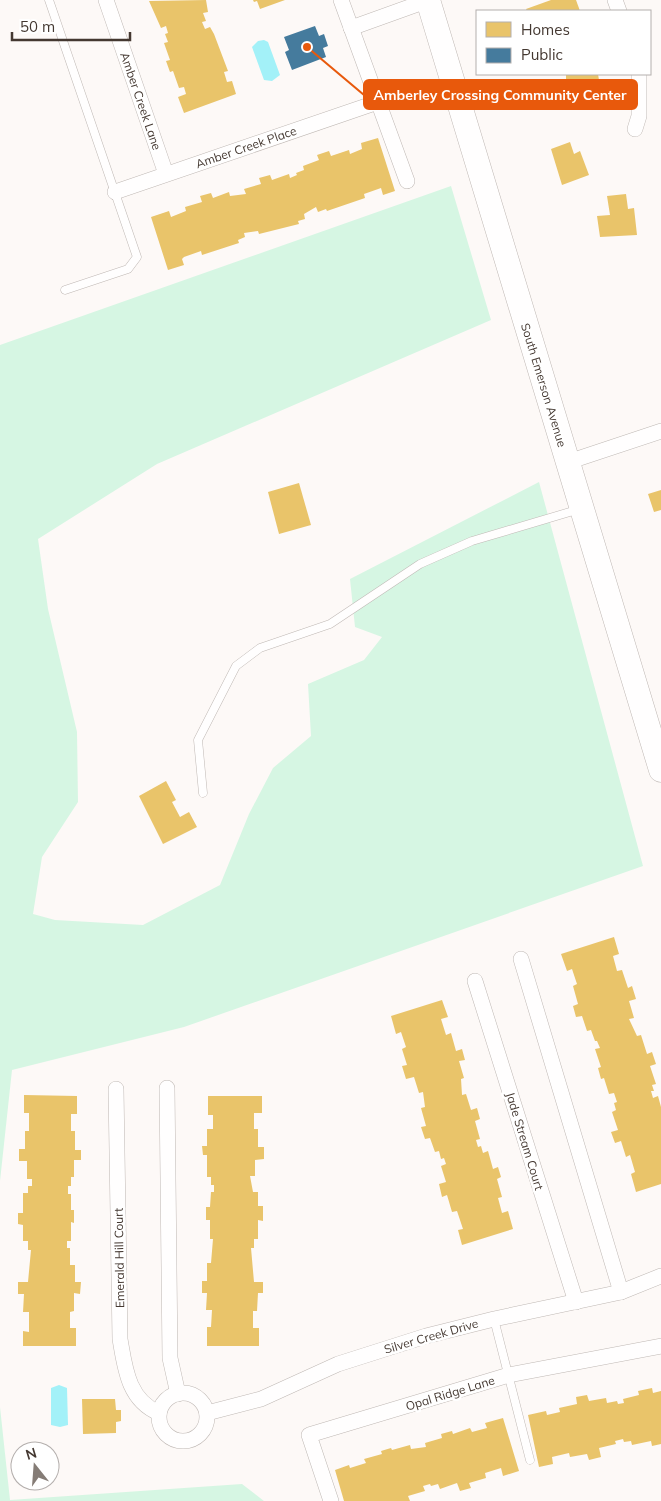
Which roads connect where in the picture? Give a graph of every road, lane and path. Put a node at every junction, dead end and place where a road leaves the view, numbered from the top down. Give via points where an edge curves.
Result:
1 (49, 0) edge
2 (106, 0) edge
3 (341, 0) edge
4 (428, 0) edge
5 (351, 28) junction
6 (639, 75) edge
7 (378, 102) junction
8 (635, 129) dead end
9 (166, 174) junction
10 (407, 181) dead end
11 (115, 192) junction
12 (65, 290) dead end
13 (661, 431) edge
14 (568, 462) junction
15 (582, 508) junction
16 (661, 770) edge
17 (203, 793) dead end
18 (521, 959) dead end
19 (475, 981) dead end
20 (167, 1088) dead end
21 (116, 1089) dead end
22 (661, 1276) edge
23 (621, 1292) junction
24 (576, 1302) junction
25 (494, 1319) junction
26 (661, 1346) edge
27 (509, 1375) junction
28 (178, 1394) junction
29 (159, 1413) junction
30 (207, 1413) junction
31 (530, 1460) dead end
32 (331, 1501) edge

1 - 11 lane
2 - 9 street, Amber Creek Lane
3 - 5 street
4 - 5 street
4 - 14 main road, South Emerson Avenue
5 - 7 street
6 - 8 street via 639,116
7 - 9 street, Amber Creek Place
7 - 10 street
9 - 11 street, Amber Creek Place
11 - 12 lane via 137,257 128,268
13 - 14 street
14 - 15 main road, South Emerson Avenue
15 - 16 main road, South Emerson Avenue
15 - 17 lane via 472,541 420,564 330,624 260,648 236,666 198,740
18 - 23 street
19 - 24 street, Jade Stream Court
20 - 28 street via 170,1358
21 - 29 street, Emerald Hill Court via 120,1339 127,1378 138,1398
22 - 23 street, Silver Creek Drive
23 - 24 street, Silver Creek Drive
24 - 25 street, Silver Creek Drive
25 - 27 lane
25 - 30 street, Silver Creek Drive via 426,1336 338,1364 261,1399
26 - 27 street, Opal Ridge Lane
27 - 31 lane
27 - 32 street, Opal Ridge Lane via 309,1435
28 - 29 street via 165,1400
28 - 30 street via 200,1399
29 - 30 street via 158,1421 165,1434 178,1441 200,1435 205,1428

